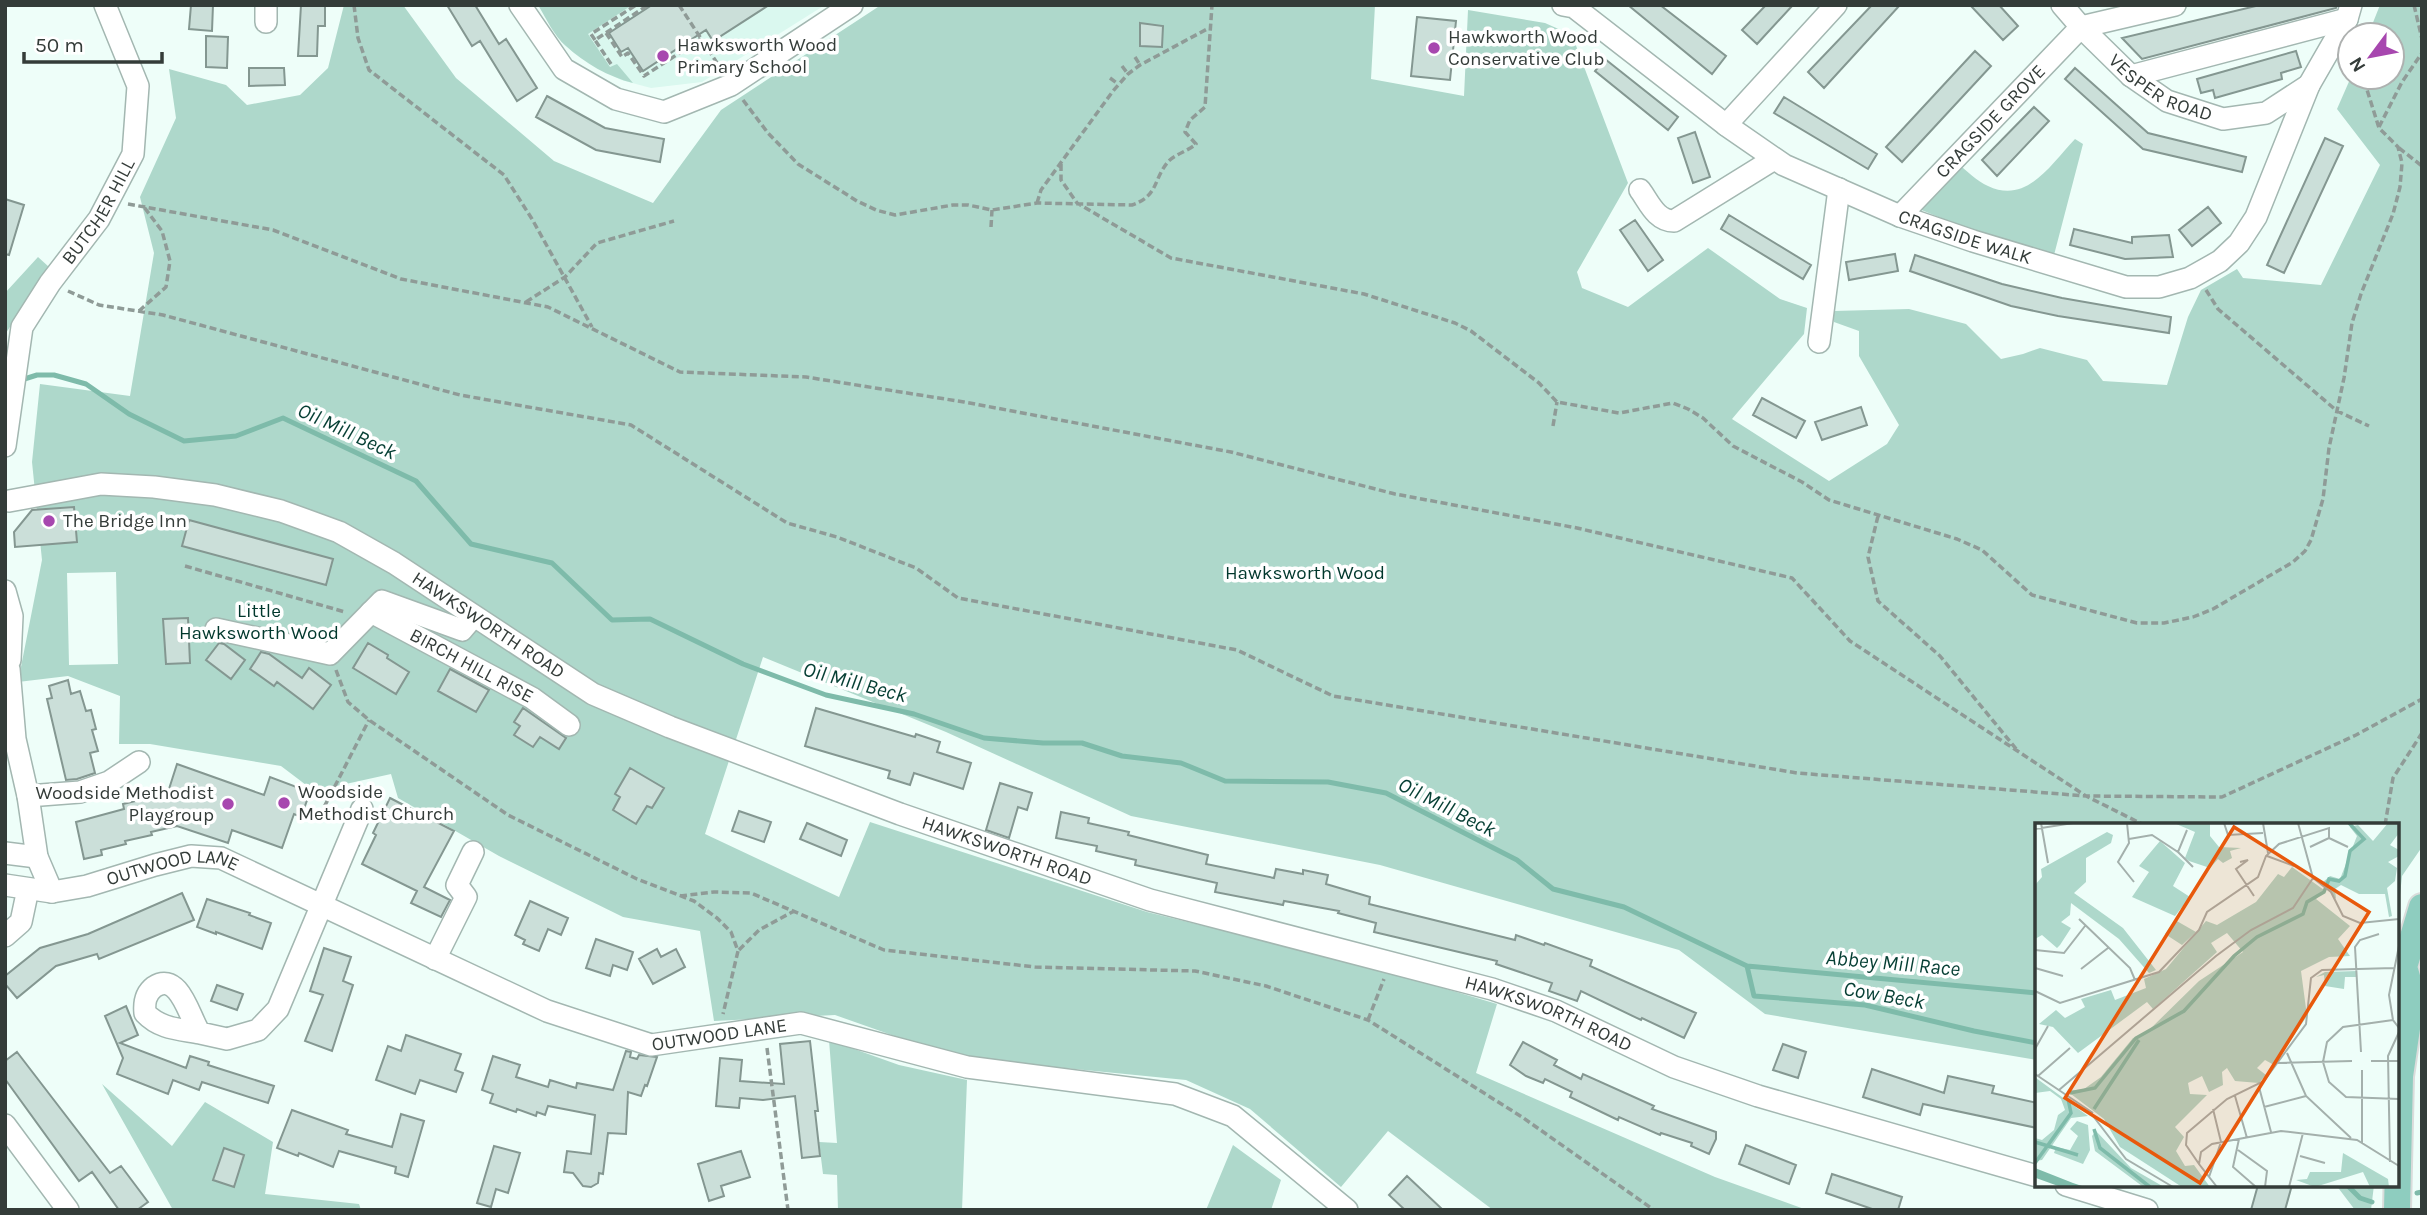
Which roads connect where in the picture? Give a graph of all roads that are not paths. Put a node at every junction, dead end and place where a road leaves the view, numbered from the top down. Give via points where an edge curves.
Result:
1 (105, 5) edge
2 (520, 5) edge
3 (852, 5) edge
4 (1836, 5) edge
5 (2063, 5) edge
6 (2175, 5) edge
7 (1571, 6) edge
8 (2349, 12) edge
9 (2081, 27) junction
10 (2131, 76) junction
11 (2309, 85) junction
12 (1726, 125) junction
13 (1774, 159) junction
14 (1839, 189) junction
15 (1640, 190) dead end
16 (1900, 216) junction
17 (1819, 342) dead end
18 (5, 446) edge
19 (6, 497) edge
20 (5, 591) edge
21 (364, 614) junction
22 (473, 617) junction
23 (216, 629) dead end
24 (569, 725) dead end
25 (139, 762) dead end
26 (28, 796) junction
27 (362, 809) dead end
28 (473, 852) dead end
29 (5, 853) edge
30 (37, 857) junction
31 (5, 885) edge
32 (28, 889) junction
33 (52, 892) junction
34 (321, 905) junction
35 (2422, 910) edge
36 (5, 936) edge
37 (435, 959) junction
38 (2418, 986) edge
39 (200, 1033) dead end
40 (5, 1125) edge
41 (2399, 1143) edge
42 (2035, 1175) edge
43 (2072, 1187) edge
44 (2398, 1187) edge
45 (68, 1210) edge
46 (1348, 1210) edge
47 (2147, 1210) edge
48 (2398, 1210) edge

1 - 18 street, BUTCHER HILL via 138,86 133,155 99,219 22,327
2 - 3 street via 564,69 616,99 664,112
4 - 12 street
5 - 9 street, VESPER ROAD
6 - 9 street
7 - 12 street, CRAGSIDE WALK
8 - 10 street
8 - 11 street, VESPER ROAD
9 - 10 street, VESPER ROAD
9 - 16 street, CRAGSIDE GROVE
10 - 11 street, VESPER ROAD via 2167,101 2224,119 2266,113
11 - 16 street, CRAGSIDE WALK via 2256,217 2239,243 2196,275 2160,287 2126,288
12 - 13 street, CRAGSIDE WALK
13 - 14 street, CRAGSIDE WALK
13 - 15 street via 1674,221 1657,215
14 - 16 street, CRAGSIDE WALK
14 - 17 street
19 - 22 street, HAWKSWORTH ROAD via 101,484 215,495 339,532
20 - 26 street via 12,616 9,664 15,739
21 - 22 street, BIRCH HILL RISE via 382,601 462,630
21 - 23 street via 330,654
21 - 24 street, BIRCH HILL RISE via 532,698
22 - 42 street, HAWKSWORTH ROAD via 593,694 900,814 1150,900 1492,989 1556,1011 1674,1067 1758,1096
25 - 26 street via 108,782 80,792
26 - 30 street
27 - 34 street
28 - 37 street via 457,885 466,897
29 - 30 street
30 - 33 street
31 - 32 street, OUTWOOD LANE
32 - 33 street, OUTWOOD LANE
32 - 36 street via 21,922
33 - 34 street, OUTWOOD LANE via 191,856 221,859
34 - 37 street, OUTWOOD LANE
34 - 39 street via 278,1009 258,1030 227,1039
35 - 38 main road via 2404,967
37 - 46 street, OUTWOOD LANE via 547,1011 651,1045 801,1023 967,1067 1175,1094 1233,1116
38 - 41 main road via 2400,1076
40 - 45 street
43 - 47 street
44 - 48 main road

